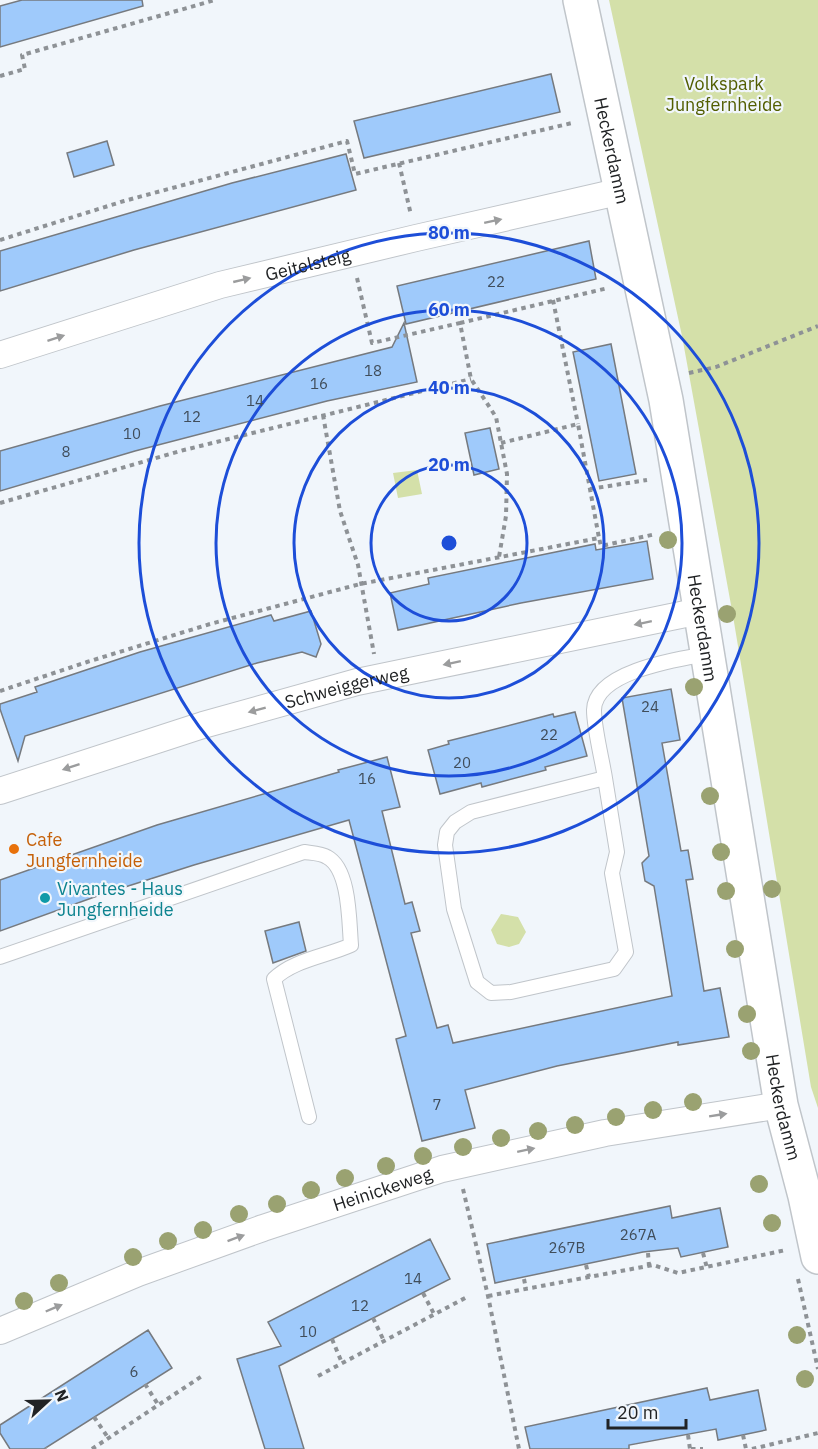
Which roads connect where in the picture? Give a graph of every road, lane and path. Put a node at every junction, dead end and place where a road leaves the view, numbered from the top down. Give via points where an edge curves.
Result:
1 (215, 0) edge
2 (580, 0) edge
3 (0, 76) edge
4 (572, 123) dead end
5 (399, 164) junction
6 (621, 191) junction
7 (416, 238) junction
8 (0, 240) edge
9 (351, 254) junction
10 (608, 288) dead end
11 (553, 300) junction
12 (460, 323) junction
13 (818, 326) edge
14 (0, 355) edge
15 (716, 367) dead end
16 (471, 379) junction
17 (323, 415) junction
18 (578, 424) junction
19 (501, 443) junction
20 (647, 480) dead end
21 (590, 489) junction
22 (0, 503) edge
23 (656, 534) dead end
24 (599, 538) junction
25 (499, 557) junction
26 (360, 584) junction
27 (700, 611) junction
28 (707, 654) junction
29 (379, 678) junction
30 (0, 691) edge
31 (605, 778) junction
32 (0, 791) edge
33 (0, 957) edge
34 (781, 1105) junction
35 (309, 1117) dead end
36 (458, 1165) junction
37 (786, 1250) dead end
38 (648, 1253) dead end
39 (703, 1253) dead end
40 (818, 1257) edge
41 (586, 1265) dead end
42 (649, 1266) junction
43 (706, 1268) junction
44 (589, 1277) junction
45 (524, 1279) dead end
46 (526, 1289) junction
47 (423, 1293) dead end
48 (488, 1296) junction
49 (467, 1297) dead end
50 (434, 1314) junction
51 (372, 1318) dead end
52 (0, 1331) edge
53 (332, 1339) dead end
54 (384, 1341) junction
55 (342, 1363) junction
56 (202, 1376) dead end
57 (318, 1376) dead end
58 (145, 1384) dead end
59 (159, 1406) junction
60 (94, 1417) dead end
61 (818, 1433) edge
62 (688, 1435) dead end
63 (743, 1435) dead end
64 (109, 1439) junction
65 (92, 1449) edge
66 (519, 1449) edge
67 (690, 1449) edge
68 (703, 1449) edge
69 (746, 1449) edge
70 (752, 1449) edge

1 - 3 path via 22,55 25,69
2 - 6 street, Heckerdamm
4 - 5 path
5 - 7 path
5 - 8 path via 355,174 346,141 124,201
7 -> 6 street, Geitelsteig
6 - 27 street, Heckerdamm via 666,400
7 - 9 street, Geitelsteig
9 - 12 path via 372,343
14 -> 9 street, Geitelsteig via 220,285
10 - 11 path
11 - 12 path
11 - 18 path
12 - 16 path
13 - 15 path
16 - 17 path
16 - 19 path via 496,417
17 - 22 path via 142,461
17 - 26 path via 340,511 358,565
18 - 19 path
18 - 21 path
19 - 25 path via 507,485
20 - 21 path
21 - 24 path
23 - 24 path via 601,546
24 - 25 path
25 - 26 path
26 - 29 path
26 - 30 path via 210,624
27 - 28 street, Heckerdamm
27 -> 29 street, Schweiggerweg
28 - 31 lane via 623,676 602,691 594,708
28 - 34 street, Heckerdamm
29 -> 32 street, Schweiggerweg via 203,725
31 - 31 lane via 471,813 447,832 445,845 454,909 477,982 491,993 614,969 626,952 612,873 617,852
33 - 35 lane via 304,852 327,857 340,871 347,897 351,945 281,972 274,979
36 -> 34 street, Heinickeweg via 606,1133
34 - 40 street, Heckerdamm
36 - 48 path
52 -> 36 street, Heinickeweg via 138,1273
37 - 43 path
38 - 42 path
39 - 43 path
41 - 44 path
42 - 43 path via 678,1274
42 - 44 path
44 - 46 path
45 - 46 path
46 - 48 path
47 - 50 path
48 - 66 path
49 - 50 path
50 - 54 path
51 - 54 path
53 - 55 path
54 - 55 path
55 - 57 path
56 - 59 path
58 - 59 path
59 - 64 path
60 - 64 path
61 - 70 path
62 - 67 path
63 - 69 path
64 - 65 path
67 - 68 path

